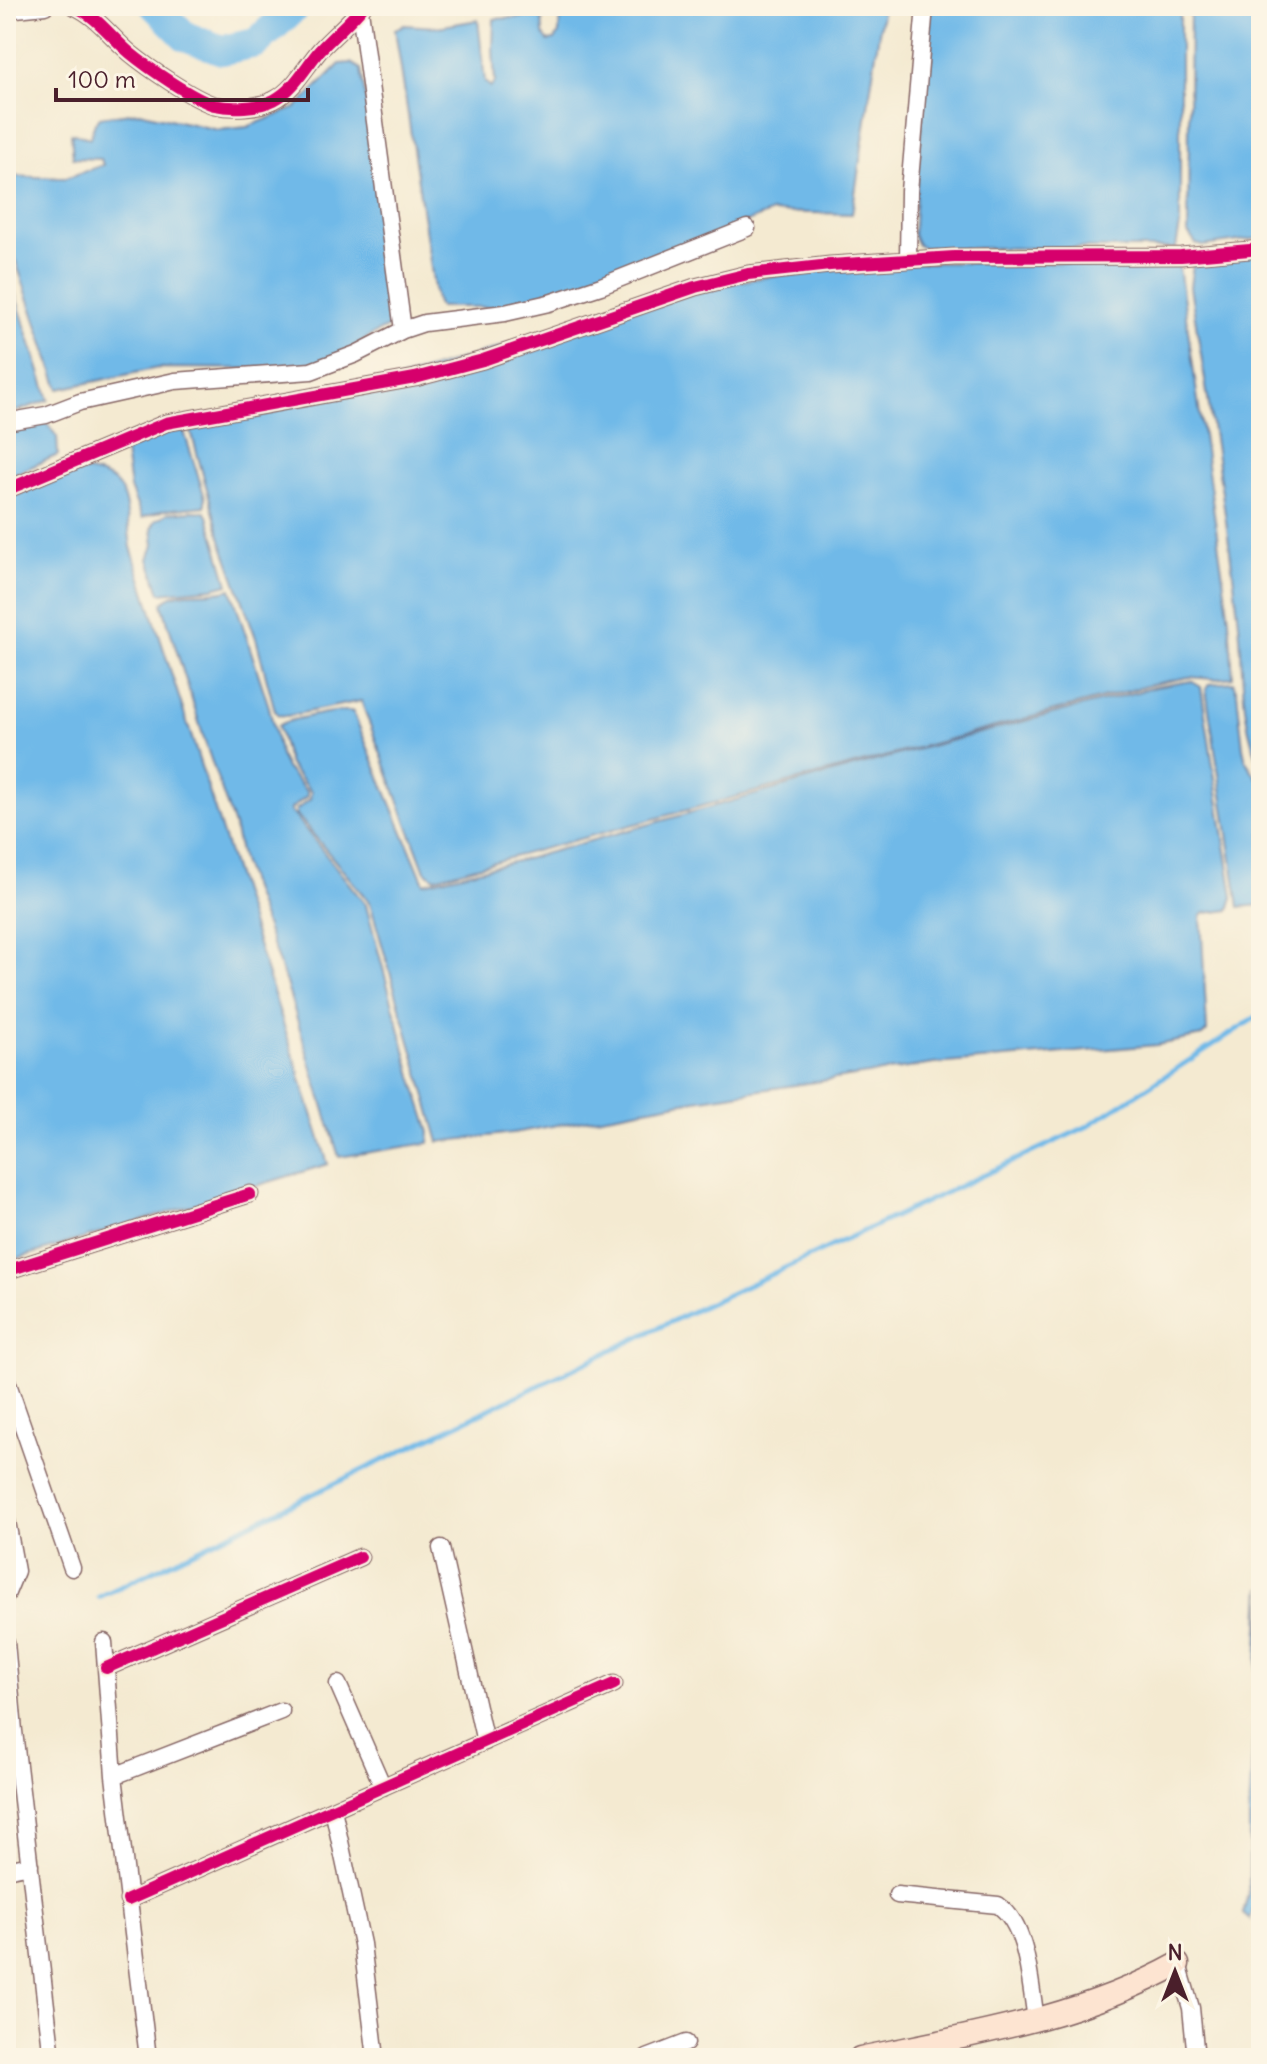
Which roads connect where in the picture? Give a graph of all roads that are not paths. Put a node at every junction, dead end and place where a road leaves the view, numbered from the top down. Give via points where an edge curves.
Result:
1 (45, 6) edge
2 (74, 6) edge
3 (925, 6) edge
4 (361, 8) edge
5 (6, 10) edge
6 (747, 228) dead end
7 (1261, 249) edge
8 (908, 259) junction
9 (403, 330) junction
10 (6, 422) edge
11 (6, 490) edge
12 (250, 1194) dead end
13 (6, 1271) edge
14 (6, 1378) edge
15 (6, 1516) edge
16 (441, 1548) dead end
17 (360, 1557) dead end
18 (72, 1568) dead end
19 (6, 1595) edge
20 (6, 1642) edge
21 (104, 1642) dead end
22 (106, 1668) junction
23 (338, 1684) dead end
24 (614, 1684) dead end
25 (281, 1711) dead end
26 (10, 1731) edge
27 (485, 1742) junction
28 (114, 1776) junction
29 (383, 1787) junction
30 (333, 1809) junction
31 (30, 1865) junction
32 (6, 1870) edge
33 (897, 1895) dead end
34 (128, 1900) junction
35 (1178, 1964) joint
36 (1036, 2019) junction
37 (686, 2043) dead end
38 (52, 2058) edge
39 (148, 2058) edge
40 (376, 2058) edge
41 (647, 2058) edge
42 (860, 2058) edge
43 (1196, 2058) edge

1 - 5 street
2 - 4 street via 92,15 166,79 212,105 234,107 276,100
3 - 8 street
4 - 9 street
6 - 9 street via 549,303
7 - 8 street via 1181,256
8 - 11 street via 748,274 695,287 415,378 166,423
9 - 10 street via 311,371 175,381
12 - 13 street
14 - 18 street
15 - 19 street via 16,1571
16 - 27 street
17 - 22 street
20 - 26 street
21 - 22 street
22 - 28 street
23 - 29 street
24 - 27 street
25 - 28 street
26 - 31 street
27 - 29 street
28 - 34 street
29 - 30 street
30 - 34 street
30 - 40 street via 362,1944
31 - 32 street
31 - 38 street
33 - 36 street via 998,1905 1009,1912 1022,1942
34 - 39 street
35 - 36 main road via 1142,1984
35 - 43 street via 1191,2008
36 - 42 main road
37 - 41 street

